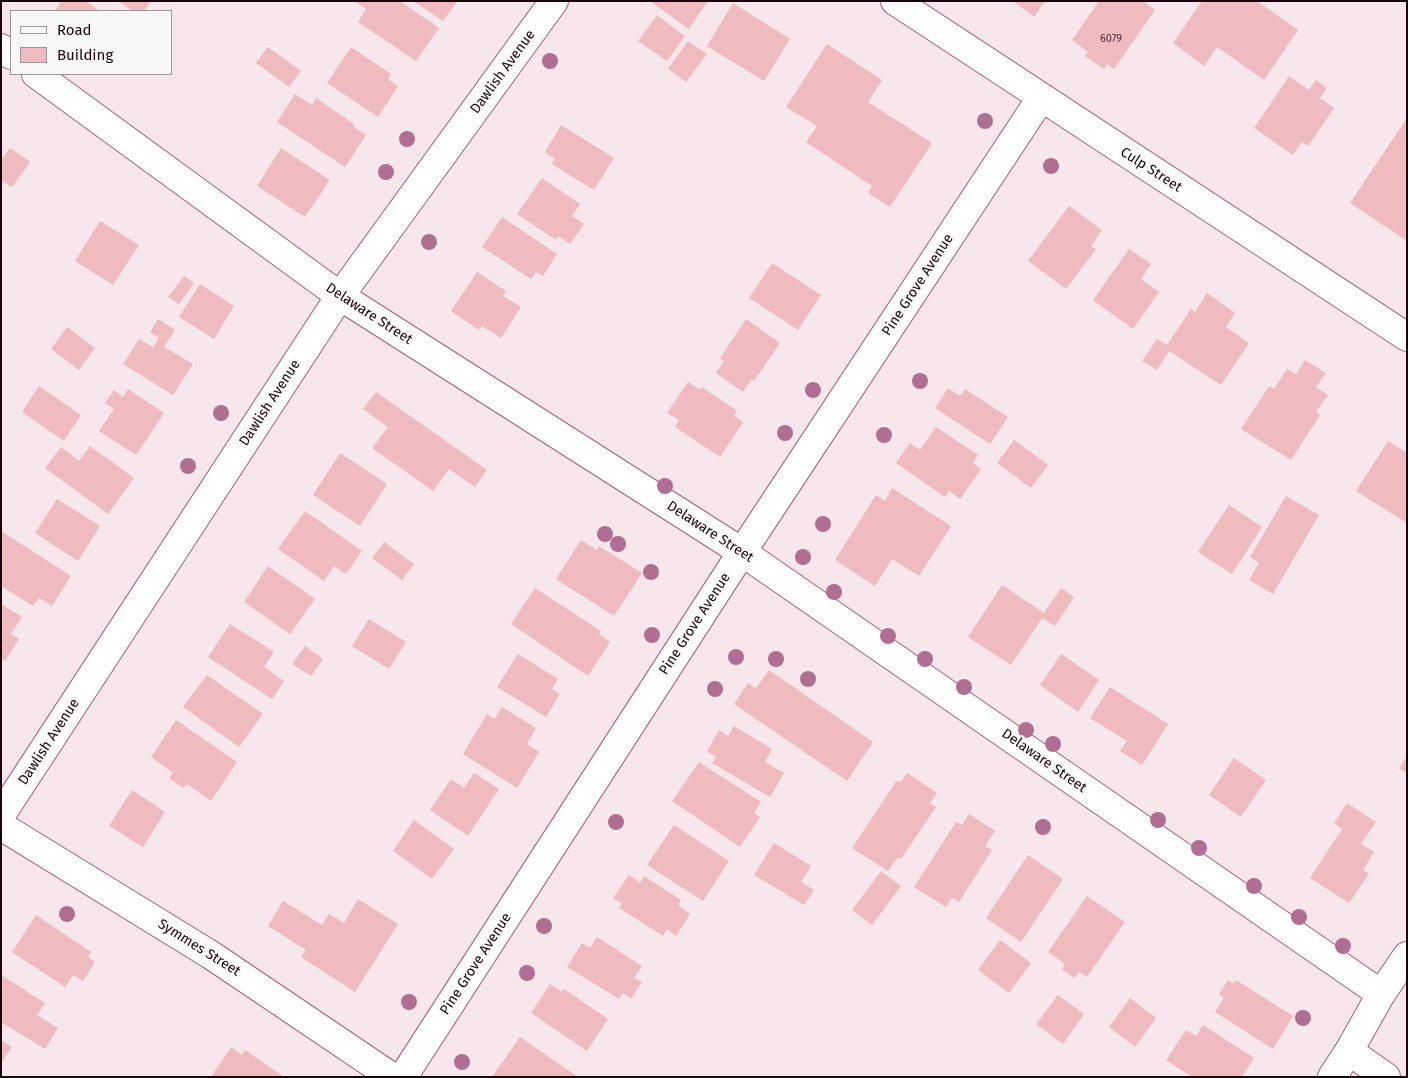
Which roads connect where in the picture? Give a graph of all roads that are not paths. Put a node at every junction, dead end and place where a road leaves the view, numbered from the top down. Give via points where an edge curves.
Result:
1 (554, 1) edge
2 (895, 1) edge
3 (37, 75) edge
4 (1041, 98) junction
5 (340, 296) junction
6 (1407, 338) edge
7 (742, 552) junction
8 (1, 815) edge
9 (1, 826) edge
10 (1407, 956) edge
11 (1381, 994) junction
12 (1349, 1051) junction
13 (392, 1077) edge
14 (403, 1077) edge
15 (1332, 1077) edge
16 (1386, 1077) edge

1 - 5 street, Dawlish Avenue
2 - 4 street, Culp Street
3 - 5 street, Delaware Street
4 - 6 street, Culp Street
4 - 7 street, Pine Grove Avenue
5 - 7 street, Delaware Street
5 - 8 street, Dawlish Avenue
7 - 11 street, Delaware Street
7 - 14 street, Pine Grove Avenue
9 - 13 street, Symmes Street via 211,955
10 - 11 street
11 - 12 street
12 - 15 street
12 - 16 street

